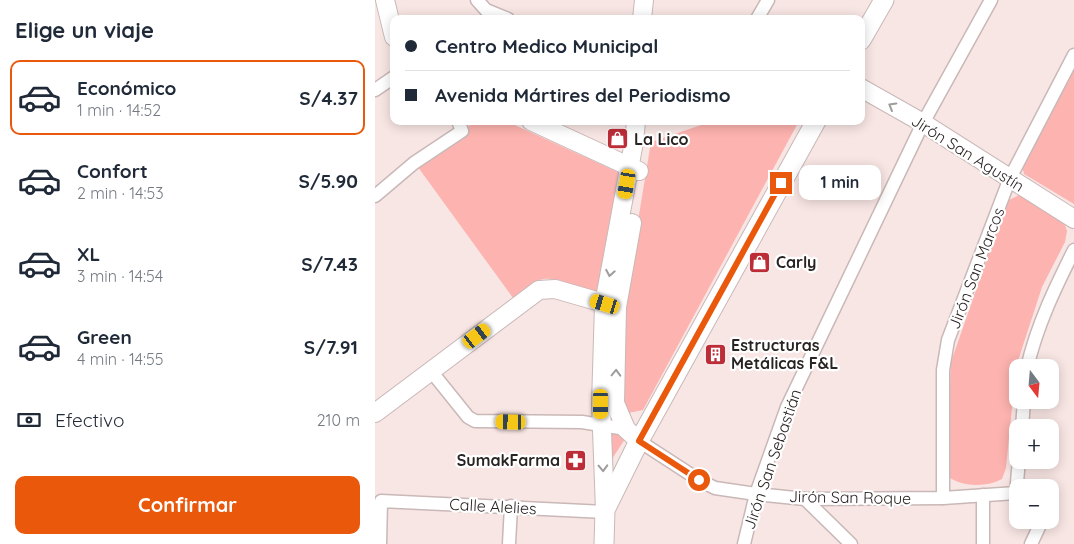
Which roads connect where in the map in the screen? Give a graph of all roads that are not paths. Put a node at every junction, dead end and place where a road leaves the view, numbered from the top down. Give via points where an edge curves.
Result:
1 (385, 0) edge
2 (477, 0) edge
3 (644, 0) edge
4 (655, 0) edge
5 (768, 0) edge
6 (884, 0) edge
7 (991, 0) edge
8 (498, 15) edge
9 (643, 15) edge
10 (654, 15) edge
11 (759, 15) edge
12 (390, 21) edge
13 (865, 33) edge
14 (1074, 54) edge
15 (390, 80) edge
16 (375, 90) edge
17 (865, 90) edge
18 (923, 123) junction
19 (460, 125) edge
20 (539, 125) edge
21 (636, 125) edge
22 (648, 125) edge
23 (814, 125) edge
24 (635, 170) junction
25 (1010, 178) junction
26 (375, 196) edge
27 (1074, 219) edge
28 (1074, 250) edge
29 (611, 305) junction
30 (1029, 359) edge
31 (431, 371) junction
32 (375, 413) edge
33 (602, 426) junction
34 (632, 435) junction
35 (1018, 469) edge
36 (756, 494) junction
37 (983, 495) junction
38 (943, 498) junction
39 (805, 499) junction
40 (511, 506) junction
41 (605, 511) junction
42 (1038, 529) edge
43 (380, 544) edge
44 (509, 544) edge
45 (604, 544) edge
46 (744, 544) edge
47 (851, 544) edge
48 (983, 544) edge
49 (1031, 544) edge

1 - 12 street
2 - 8 street via 486,10
3 - 9 street
4 - 10 street
5 - 11 street
6 - 13 main road
7 - 18 street, Jirón San Sebastián
14 - 25 street, Jirón San Marcos
15 - 16 street
18 -> 17 street, Jirón San Agustín
18 - 25 street, Jirón San Agustín
18 - 36 street, Jirón San Sebastián via 787,407
19 - 26 street via 462,131 414,163
20 - 24 street
21 - 24 street
22 - 24 street via 646,143
23 - 34 main road
24 - 29 street
25 - 27 street, Jirón San Agustín
25 - 38 street, Jirón San Marcos via 948,340 943,370
28 - 30 street via 1043,314
29 - 31 street via 555,289 539,290
29 - 33 street
34 -> 29 street via 615,403
31 - 32 street
31 - 33 street via 468,417 475,421 582,422
33 - 34 street
33 -> 41 street
34 - 36 street, Jirón San Roque via 715,488
34 - 41 main road
35 - 37 street, Jirón San Roque via 1016,492
36 - 39 street, Jirón San Roque
36 - 46 street, Jirón San Sebastián
37 - 38 street, Jirón San Roque
37 - 48 street
38 - 39 street, Jirón San Roque
39 - 47 street
40 - 41 street, Calle Alelies
40 - 43 street, Calle Alelies via 381,500
40 - 44 street
41 - 45 main road
42 - 49 street

